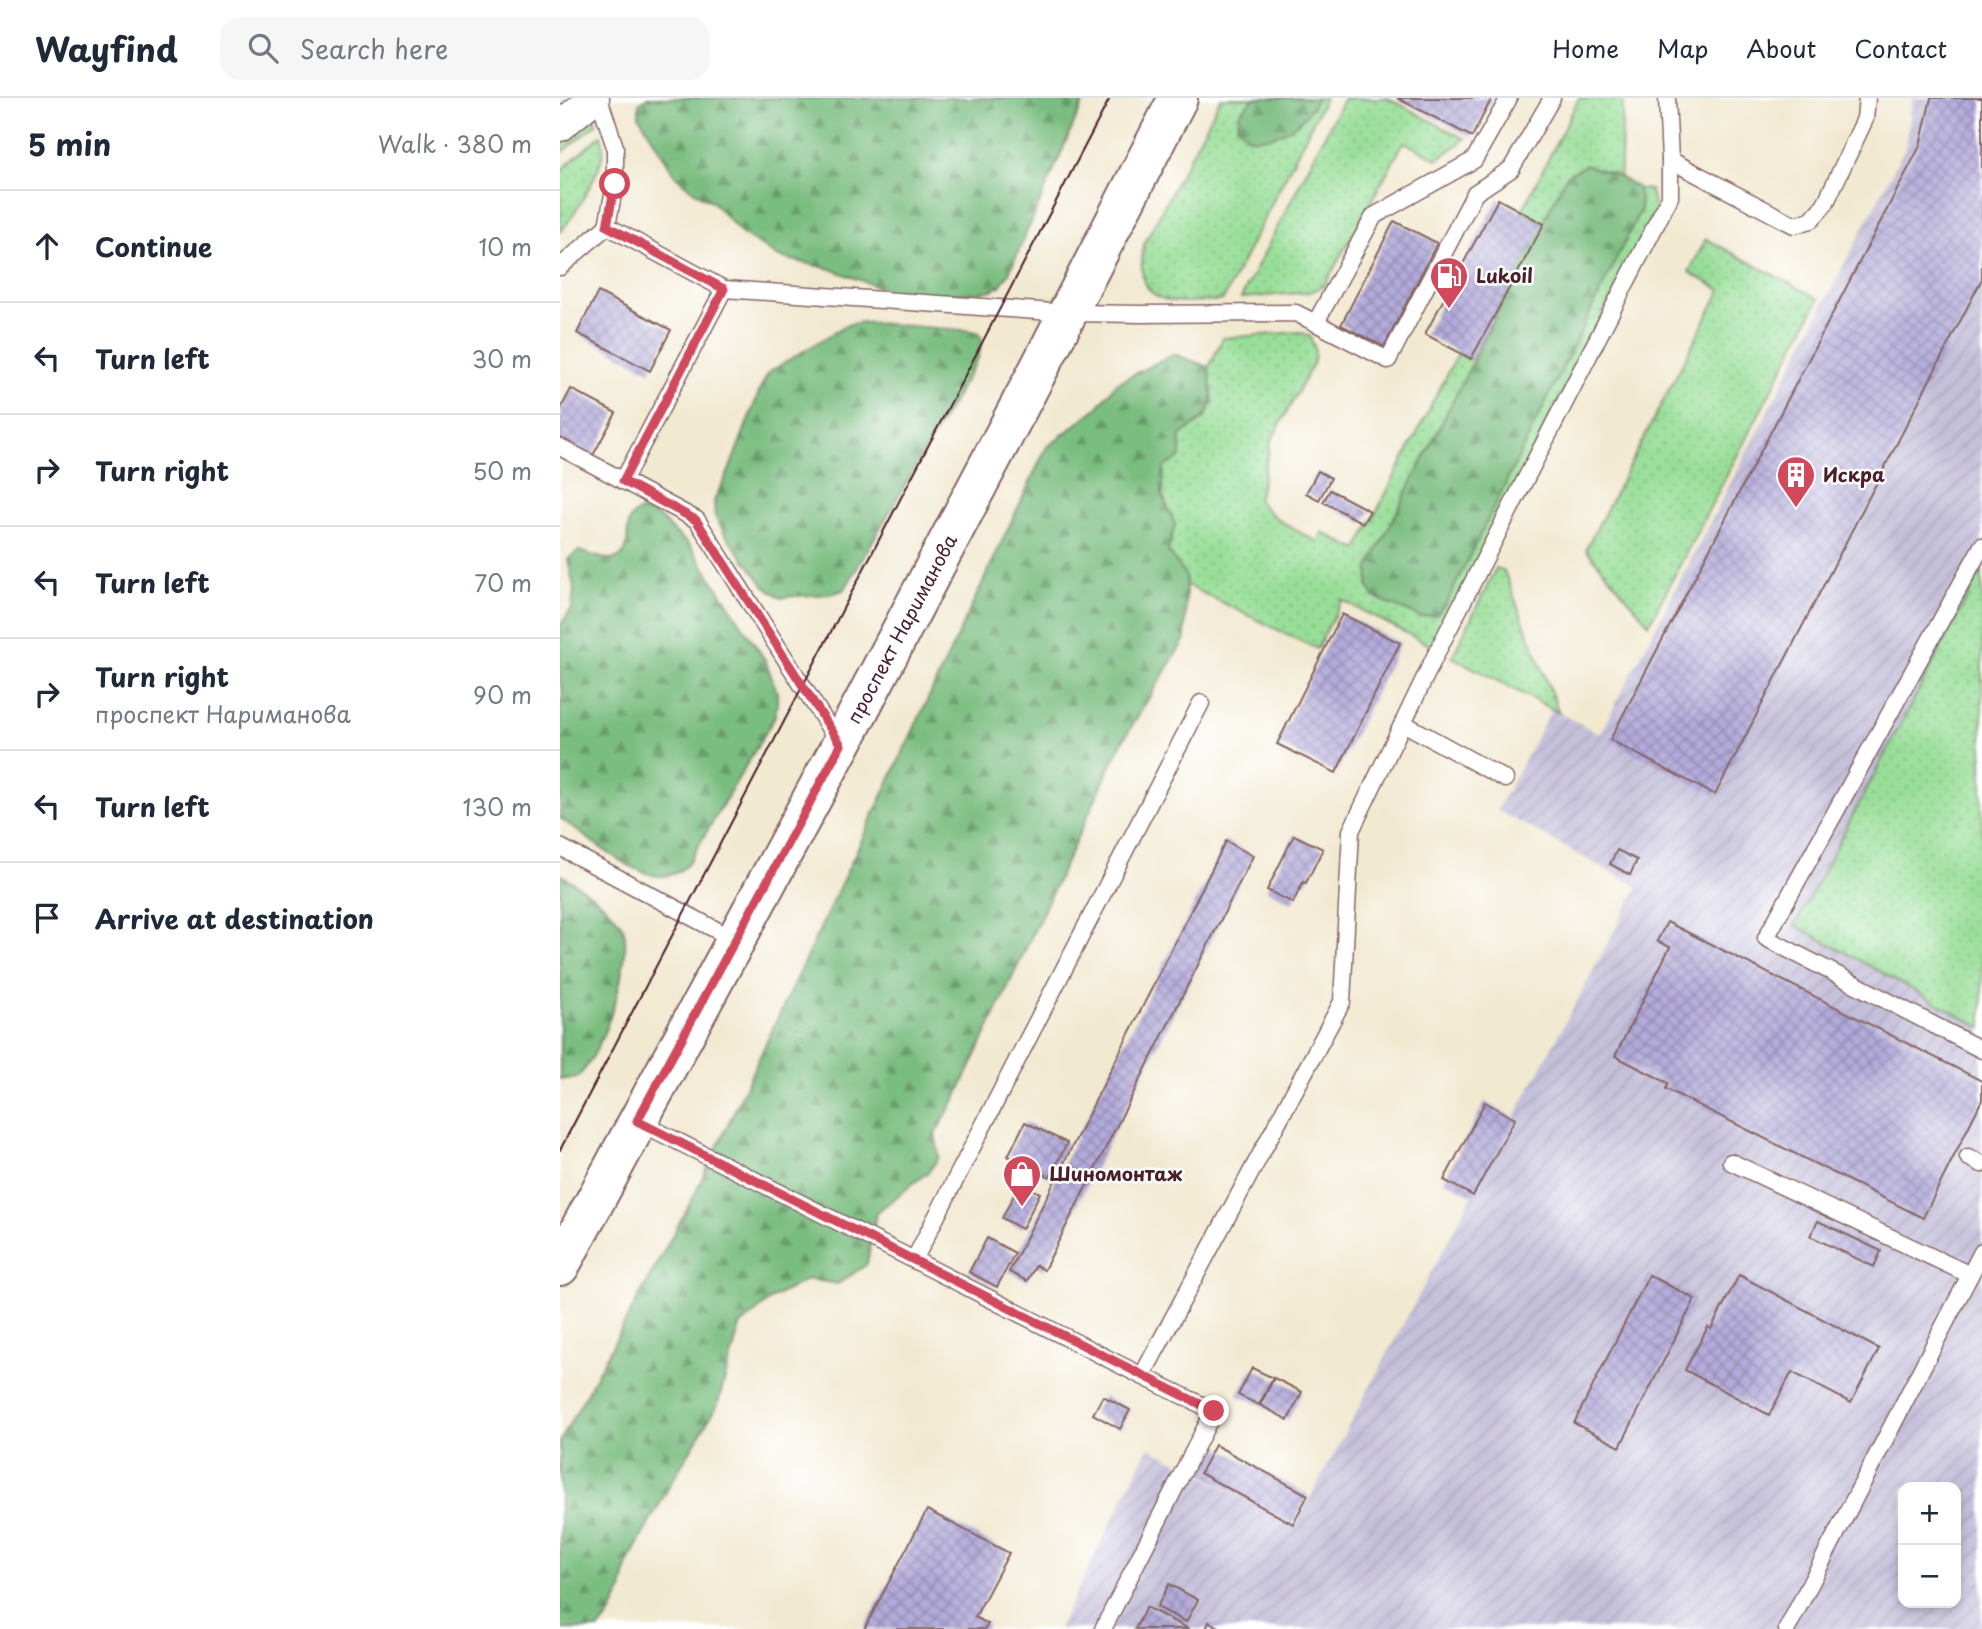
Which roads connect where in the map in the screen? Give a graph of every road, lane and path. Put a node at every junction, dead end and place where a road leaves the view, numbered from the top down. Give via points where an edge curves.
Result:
1 (596, 98) edge
2 (1178, 98) edge
3 (1509, 98) edge
4 (1552, 98) edge
5 (1667, 98) edge
6 (1867, 98) edge
7 (560, 126) edge
8 (1670, 160) junction
9 (607, 226) junction
10 (560, 267) edge
11 (724, 289) junction
12 (1067, 313) junction
13 (1316, 322) junction
14 (560, 447) edge
15 (623, 481) junction
16 (1982, 546) edge
17 (1201, 703) dead end
18 (1403, 723) junction
19 (841, 745) junction
20 (1505, 779) dead end
21 (560, 847) edge
22 (735, 940) junction
23 (1982, 1050) edge
24 (637, 1121) junction
25 (1731, 1162) dead end
26 (1982, 1252) edge
27 (914, 1260) junction
28 (560, 1266) edge
29 (1970, 1275) junction
30 (1142, 1376) junction
31 (1103, 1629) edge
32 (1787, 1629) edge

1 - 7 street
1 - 9 lane via 615,147 615,184
2 - 12 main road, проспект Нариманова
3 - 13 lane via 1474,160 1374,216
4 - 13 lane via 1511,169 1475,193 1388,360
5 - 8 lane
6 - 8 lane via 1865,119 1825,204 1811,220 1794,226
8 - 18 lane via 1670,197
9 - 10 lane
9 - 11 lane
11 - 12 lane
11 - 15 lane
12 - 13 lane via 1296,313
12 - 19 main road, проспект Нариманова
14 - 15 lane
15 - 19 lane via 696,520
16 - 23 lane via 1766,938
17 - 27 lane
18 - 20 lane
18 - 30 lane via 1351,831 1342,1002
19 - 22 main road, проспект Нариманова
21 - 22 lane
22 - 24 main road, проспект Нариманова
24 - 27 lane
24 - 28 main road, проспект Нариманова
25 - 29 lane
26 - 29 lane
27 - 30 lane
29 - 32 lane
30 - 31 lane via 1214,1411

